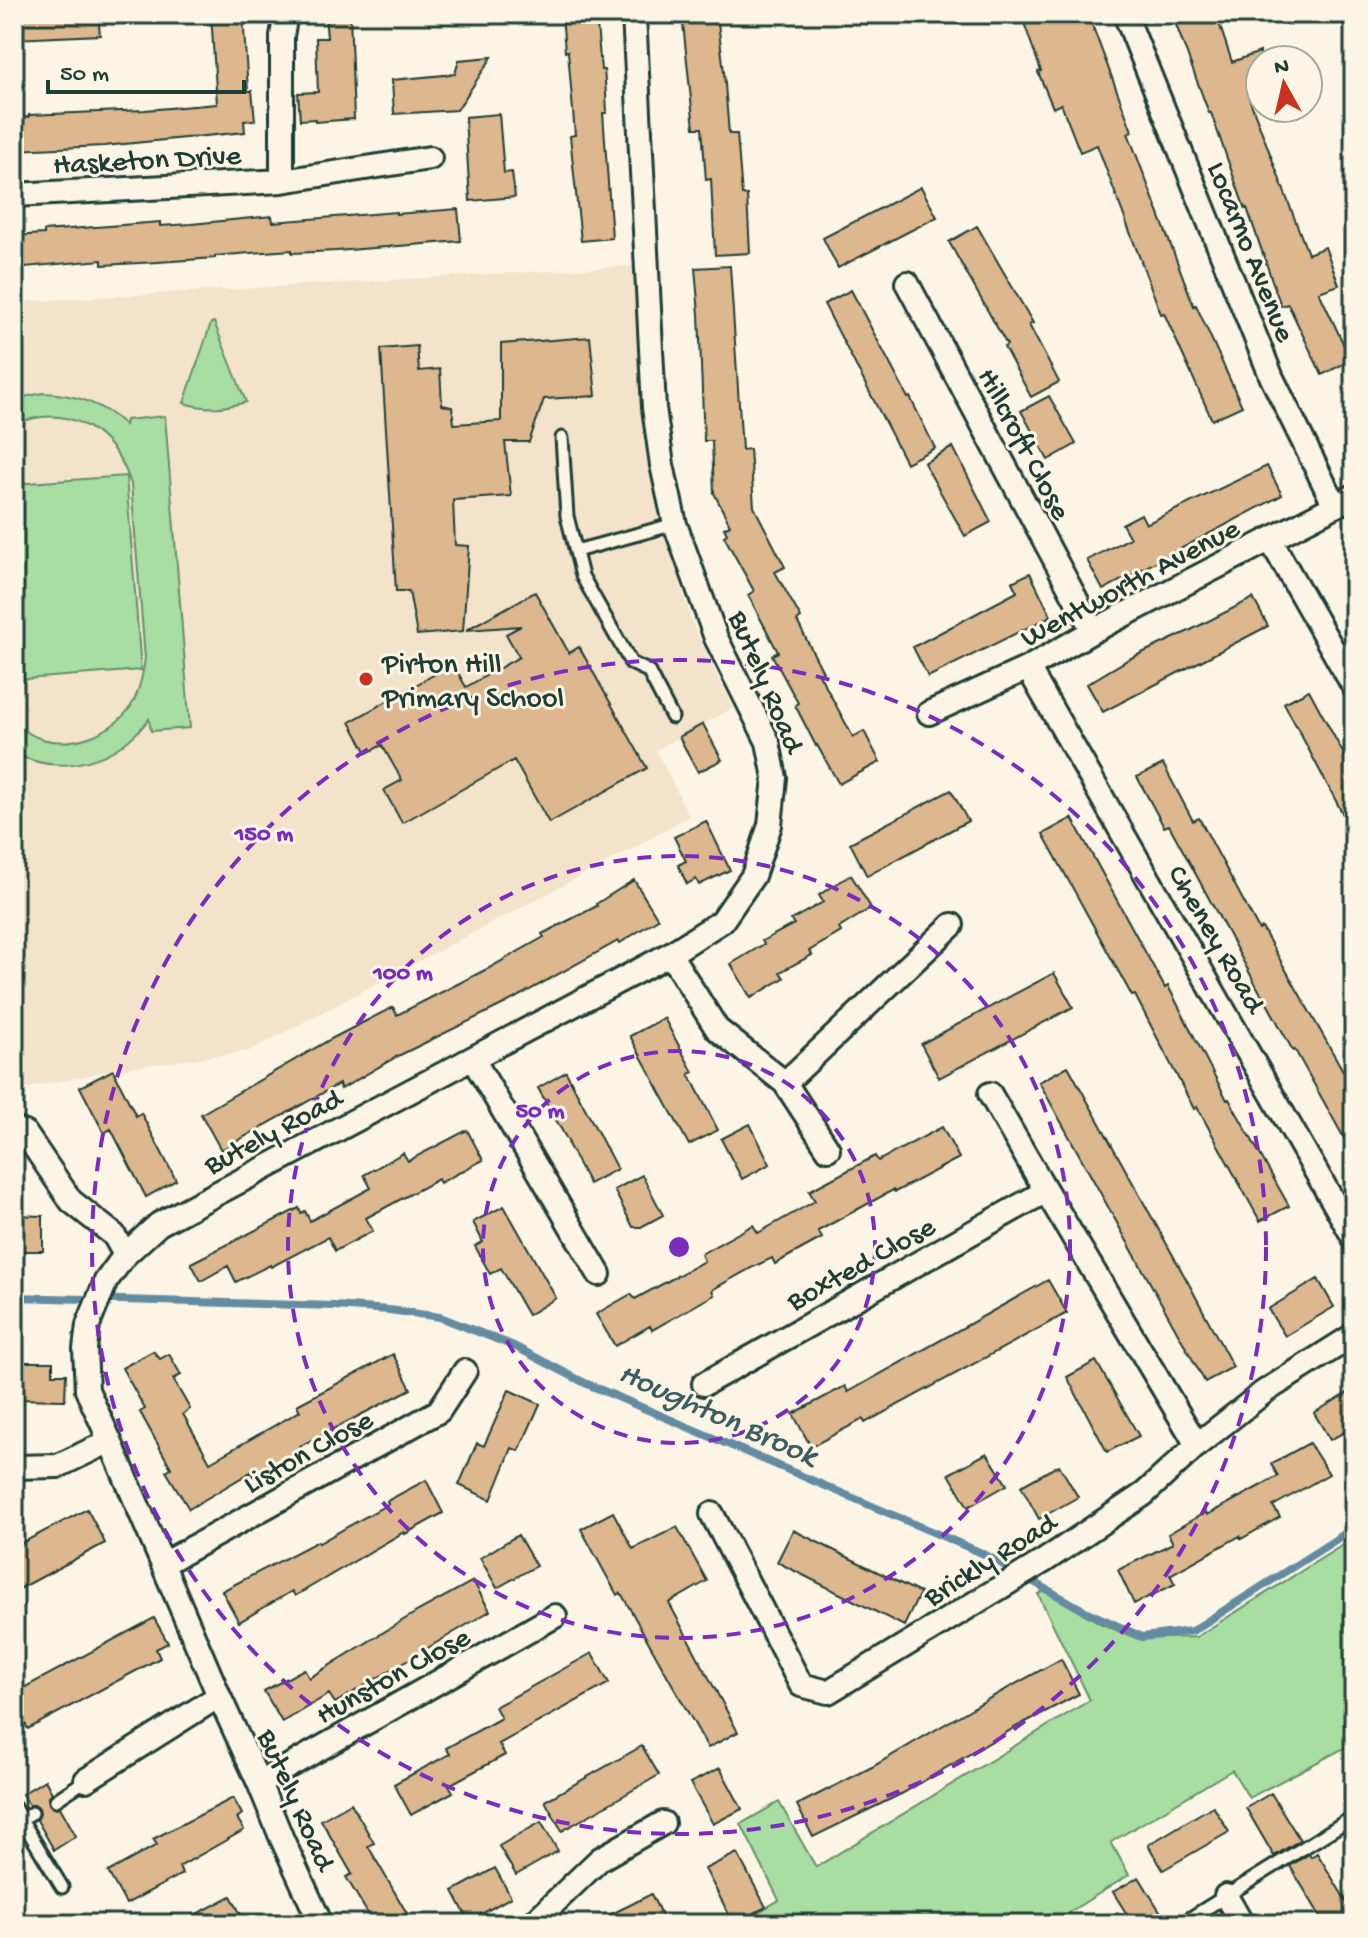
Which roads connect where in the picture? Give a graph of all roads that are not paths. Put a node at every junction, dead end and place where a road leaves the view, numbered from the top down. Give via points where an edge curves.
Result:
1 (286, 14) edge
2 (634, 14) edge
3 (1125, 14) edge
4 (430, 158) dead end
5 (282, 181) junction
6 (14, 195) edge
7 (907, 283) dead end
8 (562, 438) dead end
9 (1344, 501) edge
10 (675, 524) junction
11 (1271, 541) junction
12 (576, 551) junction
13 (1093, 631) junction
14 (1028, 668) junction
15 (1354, 687) edge
16 (929, 713) dead end
17 (672, 717) dead end
18 (952, 925) dead end
19 (670, 954) junction
20 (473, 1059) junction
21 (785, 1083) junction
22 (990, 1094) dead end
23 (14, 1129) edge
24 (828, 1149) dead end
25 (1046, 1191) junction
26 (1354, 1238) edge
27 (125, 1255) junction
28 (599, 1274) dead end
29 (1354, 1335) edge
30 (465, 1371) dead end
31 (704, 1384) dead end
32 (110, 1441) junction
33 (1197, 1445) junction
34 (14, 1467) edge
35 (712, 1514) dead end
36 (163, 1564) junction
37 (555, 1616) dead end
38 (219, 1696) junction
39 (86, 1780) joint
40 (259, 1783) junction
41 (56, 1800) dead end
42 (14, 1807) edge
43 (32, 1813) dead end
44 (1354, 1818) edge
45 (21, 1819) junction
46 (663, 1823) dead end
47 (62, 1887) dead end
48 (1226, 1896) junction
49 (321, 1924) edge
50 (532, 1924) edge
51 (1181, 1924) edge
52 (1242, 1924) edge

1 - 5 street, Hasketon Drive
2 - 10 street, Butely Road via 654,408
3 - 9 street, Locarno Avenue via 1272,378
4 - 5 street, Hasketon Drive
5 - 6 street, Hasketon Drive
7 - 13 street, Hillcroft Close
8 - 12 lane via 567,516
9 - 11 street, Wentworth Avenue
10 - 12 lane
10 - 19 street, Butely Road via 716,638 768,742 775,778 770,825 753,876 722,921
11 - 13 street, Wentworth Avenue
11 - 15 street
12 - 17 lane via 582,576 631,663 648,671
13 - 14 street, Wentworth Avenue
14 - 16 street, Wentworth Avenue
14 - 26 street, Cheney Road
18 - 21 street
19 - 20 street, Butely Road
19 - 21 street via 717,1029
20 - 27 street, Butely Road via 159,1224
20 - 28 street
21 - 24 street
22 - 25 street
23 - 27 street via 25,1133 71,1201 114,1235
25 - 31 street, Boxted Close
25 - 33 street
27 - 32 street, Butely Road via 106,1281 88,1325 85,1349 87,1390
29 - 33 street, Brickly Road via 1264,1392
30 - 36 street, Liston Close via 439,1411
32 - 34 street via 58,1466
32 - 36 street, Butely Road
33 - 35 street, Brickly Road via 1144,1494 1044,1561 828,1692 801,1685
36 - 38 street, Butely Road
37 - 40 street, Hunston Close
38 - 39 street
38 - 40 street, Butely Road
39 - 41 lane
40 - 49 street, Butely Road
42 - 45 lane
43 - 45 lane
44 - 48 lane
45 - 47 lane
46 - 50 street via 600,1859
48 - 51 lane
48 - 52 street

